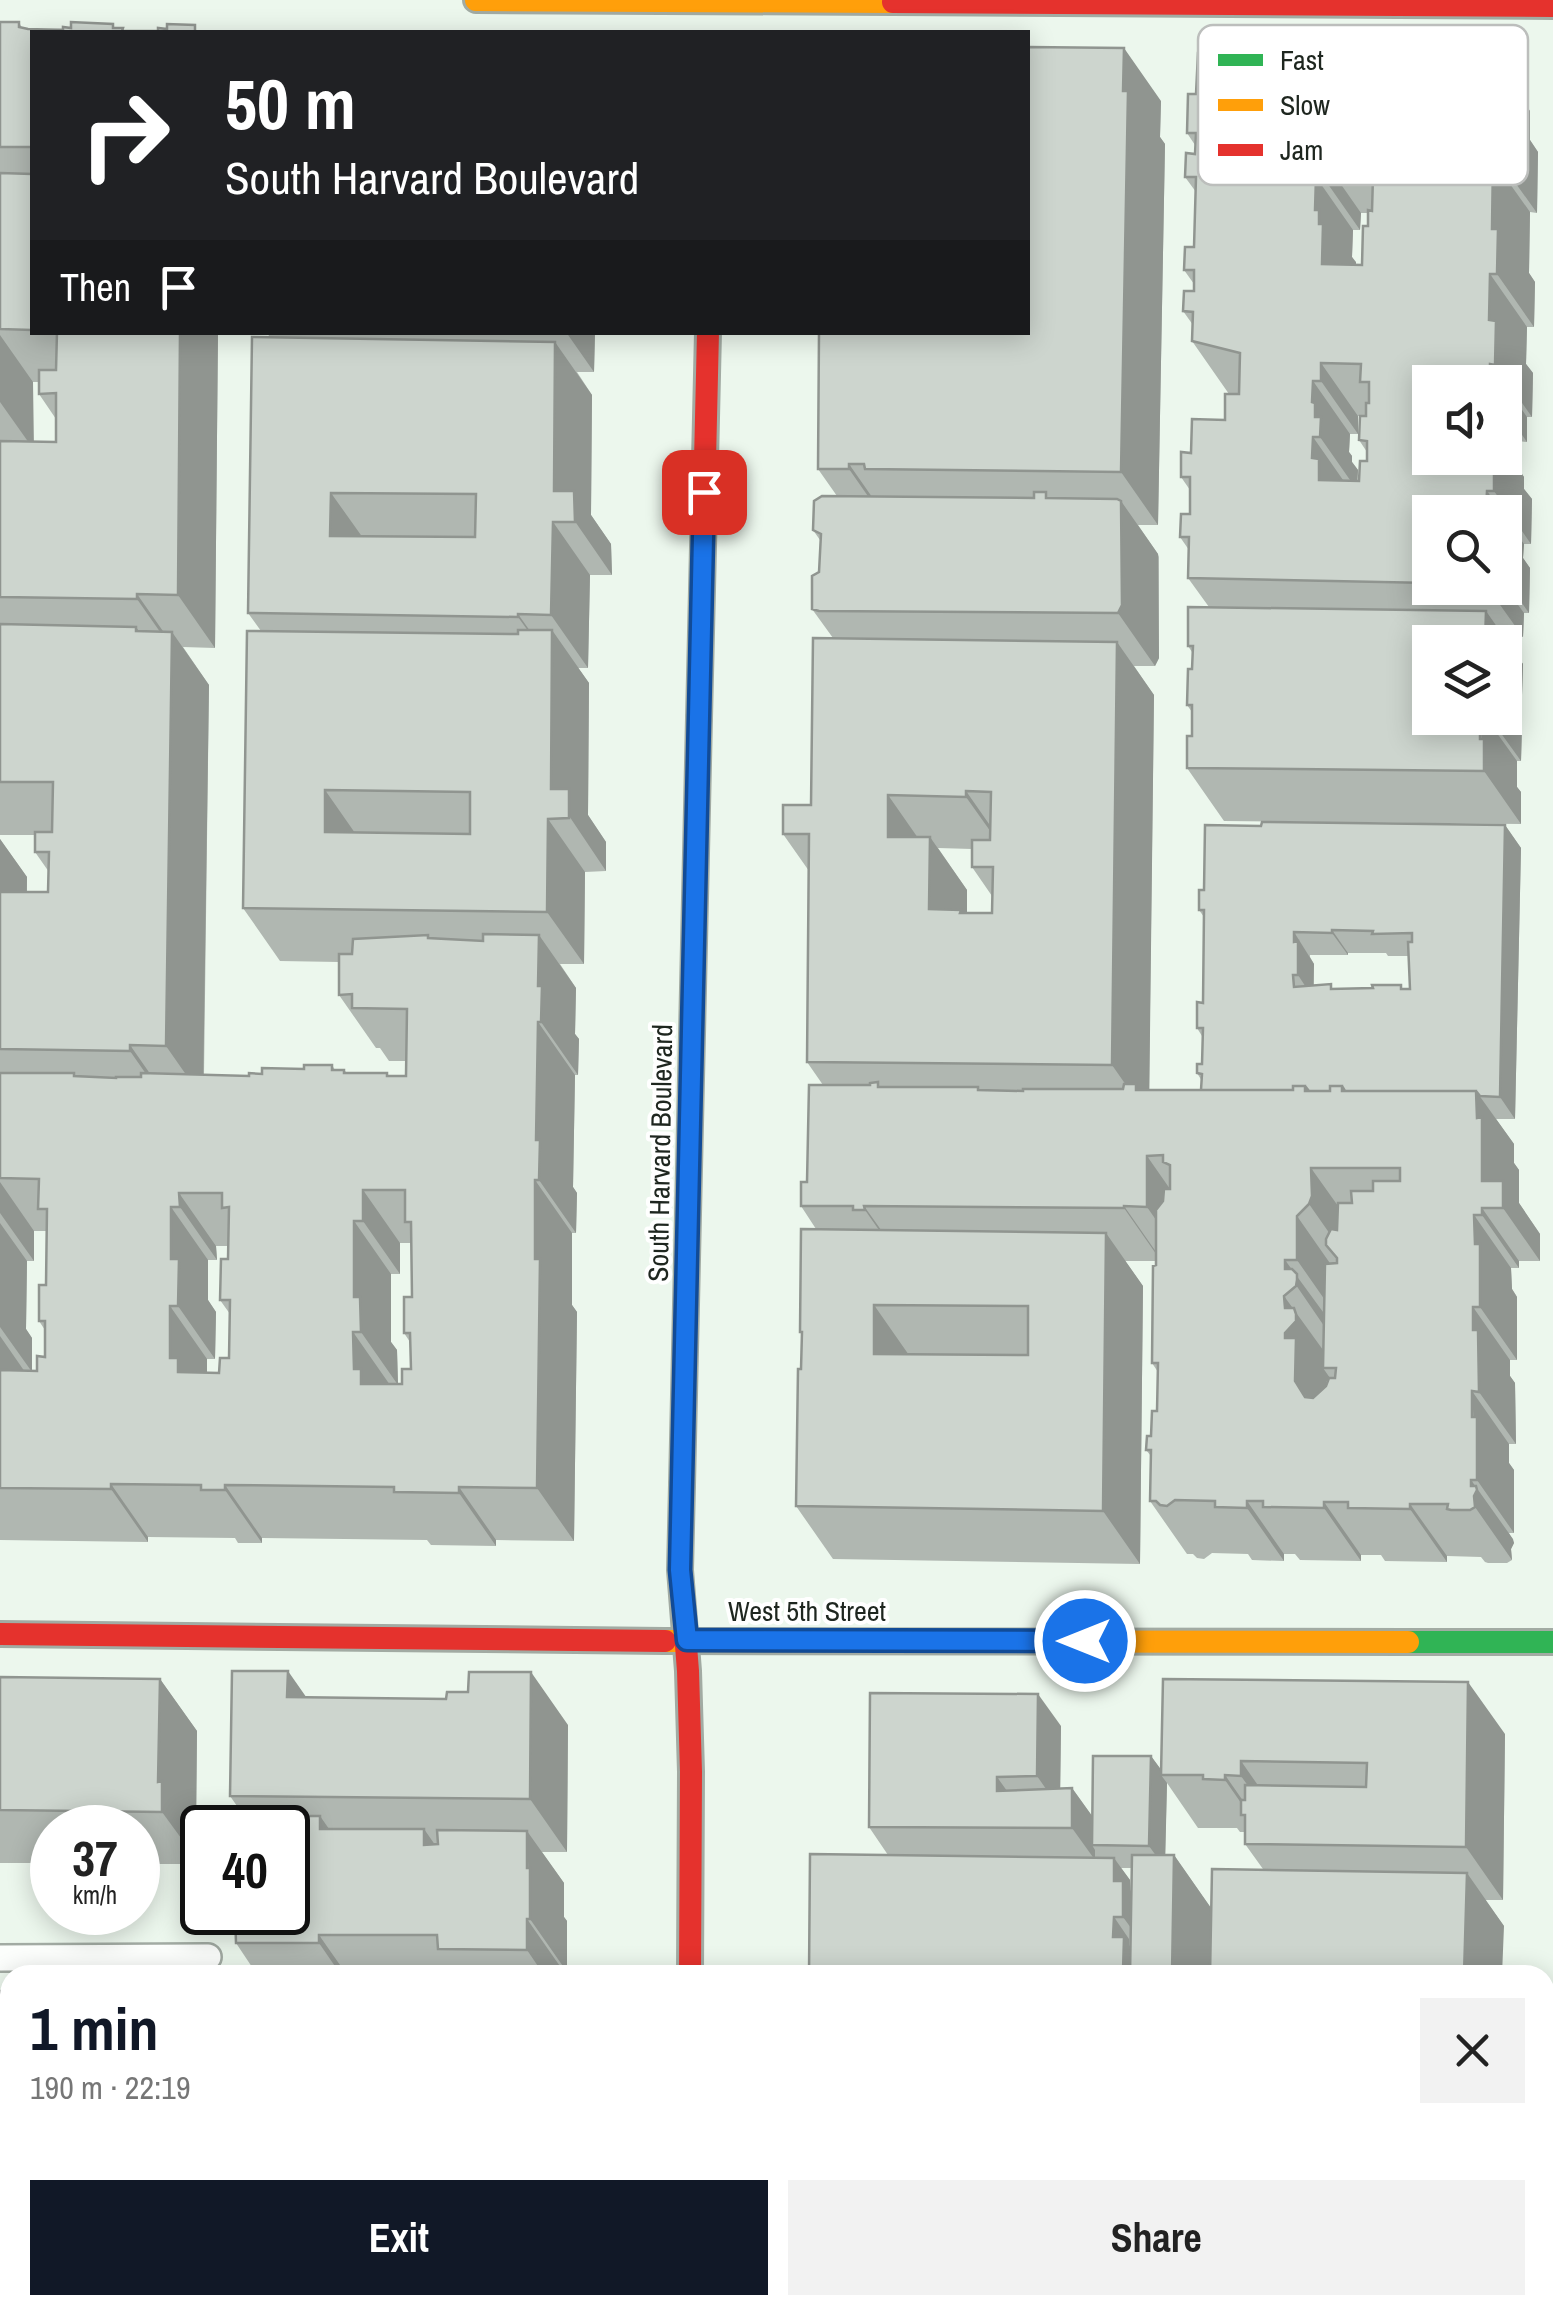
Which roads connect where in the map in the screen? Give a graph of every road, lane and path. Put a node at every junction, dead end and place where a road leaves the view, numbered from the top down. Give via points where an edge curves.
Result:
1 (476, 0) edge
2 (1553, 6) edge
3 (715, 7) edge
4 (708, 335) edge
5 (0, 1634) edge
6 (687, 1640) junction
7 (1553, 1642) edge
8 (208, 1957) dead end
9 (0, 1958) edge
10 (690, 1965) edge

1 - 3 street
2 - 3 street
4 - 6 street, South Harvard Boulevard via 680,1570
5 - 6 street, West 5th Street
6 - 7 street, West 5th Street
6 - 10 street, South Harvard Boulevard
8 - 9 lane

